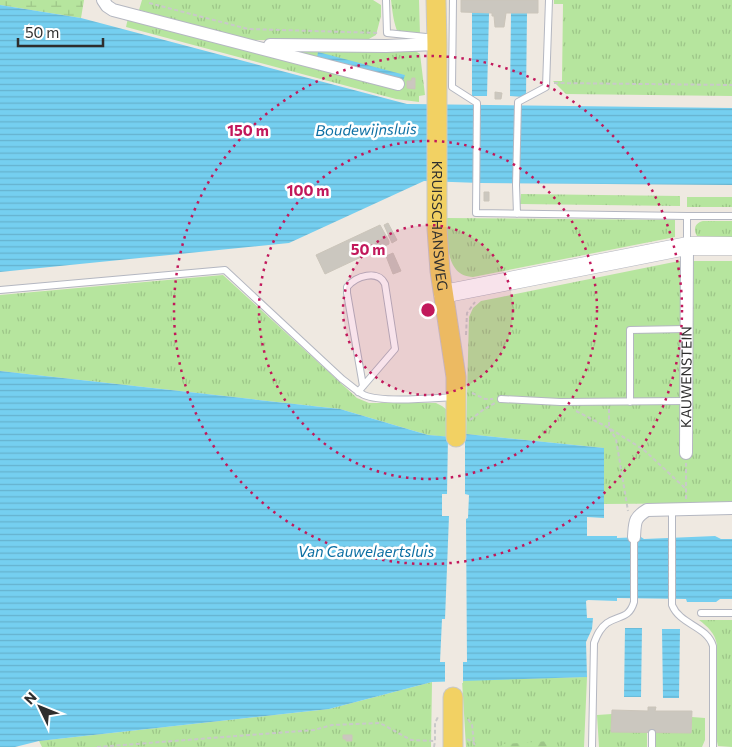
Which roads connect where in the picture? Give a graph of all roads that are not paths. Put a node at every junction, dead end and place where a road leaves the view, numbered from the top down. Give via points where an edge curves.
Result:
1 (103, 0) edge
2 (386, 0) edge
3 (436, 0) edge
4 (453, 0) edge
5 (549, 0) edge
6 (437, 41) junction
7 (250, 44) junction
8 (398, 84) dead end
9 (516, 214) junction
10 (687, 216) junction
11 (732, 216) edge
12 (686, 246) junction
13 (732, 246) edge
14 (0, 290) edge
15 (444, 294) junction
16 (686, 329) junction
17 (363, 386) junction
18 (358, 392) junction
19 (462, 393) junction
20 (501, 399) road end
21 (686, 401) junction
22 (630, 402) junction
23 (456, 437) dead end
24 (686, 454) road end
25 (732, 508) edge
26 (672, 509) junction
27 (634, 537) joint
28 (701, 613) dead end
29 (732, 613) edge
30 (453, 697) dead end
31 (652, 733) dead end
32 (454, 747) edge
33 (592, 747) edge
34 (652, 747) edge
35 (713, 747) edge

1 - 7 street via 113,10
2 - 6 lane via 386,33
3 - 6 main road, KRUISSCHANSWEG
4 - 9 lane via 452,87 477,103 476,213
5 - 9 lane via 546,88 518,102
6 - 7 street via 386,46
6 - 15 main road, KRUISSCHANSWEG via 438,246
7 - 8 street
9 - 10 lane
10 - 11 lane
10 - 12 lane
12 - 13 street
12 - 15 street
12 - 16 street, KAUWENSTEIN
14 - 18 lane via 225,270
15 - 19 main road, KRUISSCHANSWEG via 454,365
16 - 21 street, KAUWENSTEIN
16 - 22 lane via 630,330
17 - 17 lane via 395,349 385,284 373,275 357,279 348,287 347,293
17 - 18 lane
18 - 19 lane via 380,399
19 - 23 main road, KRUISSCHANSWEG
20 - 22 lane
21 - 22 lane
21 - 24 street, KAUWENSTEIN
25 - 26 street
26 - 27 street via 647,510 640,515 635,522
26 - 35 lane via 672,605 674,611 705,634 713,646
27 - 33 lane via 632,609 607,623 598,632 594,643
28 - 29 lane
30 - 32 main road
31 - 34 lane

